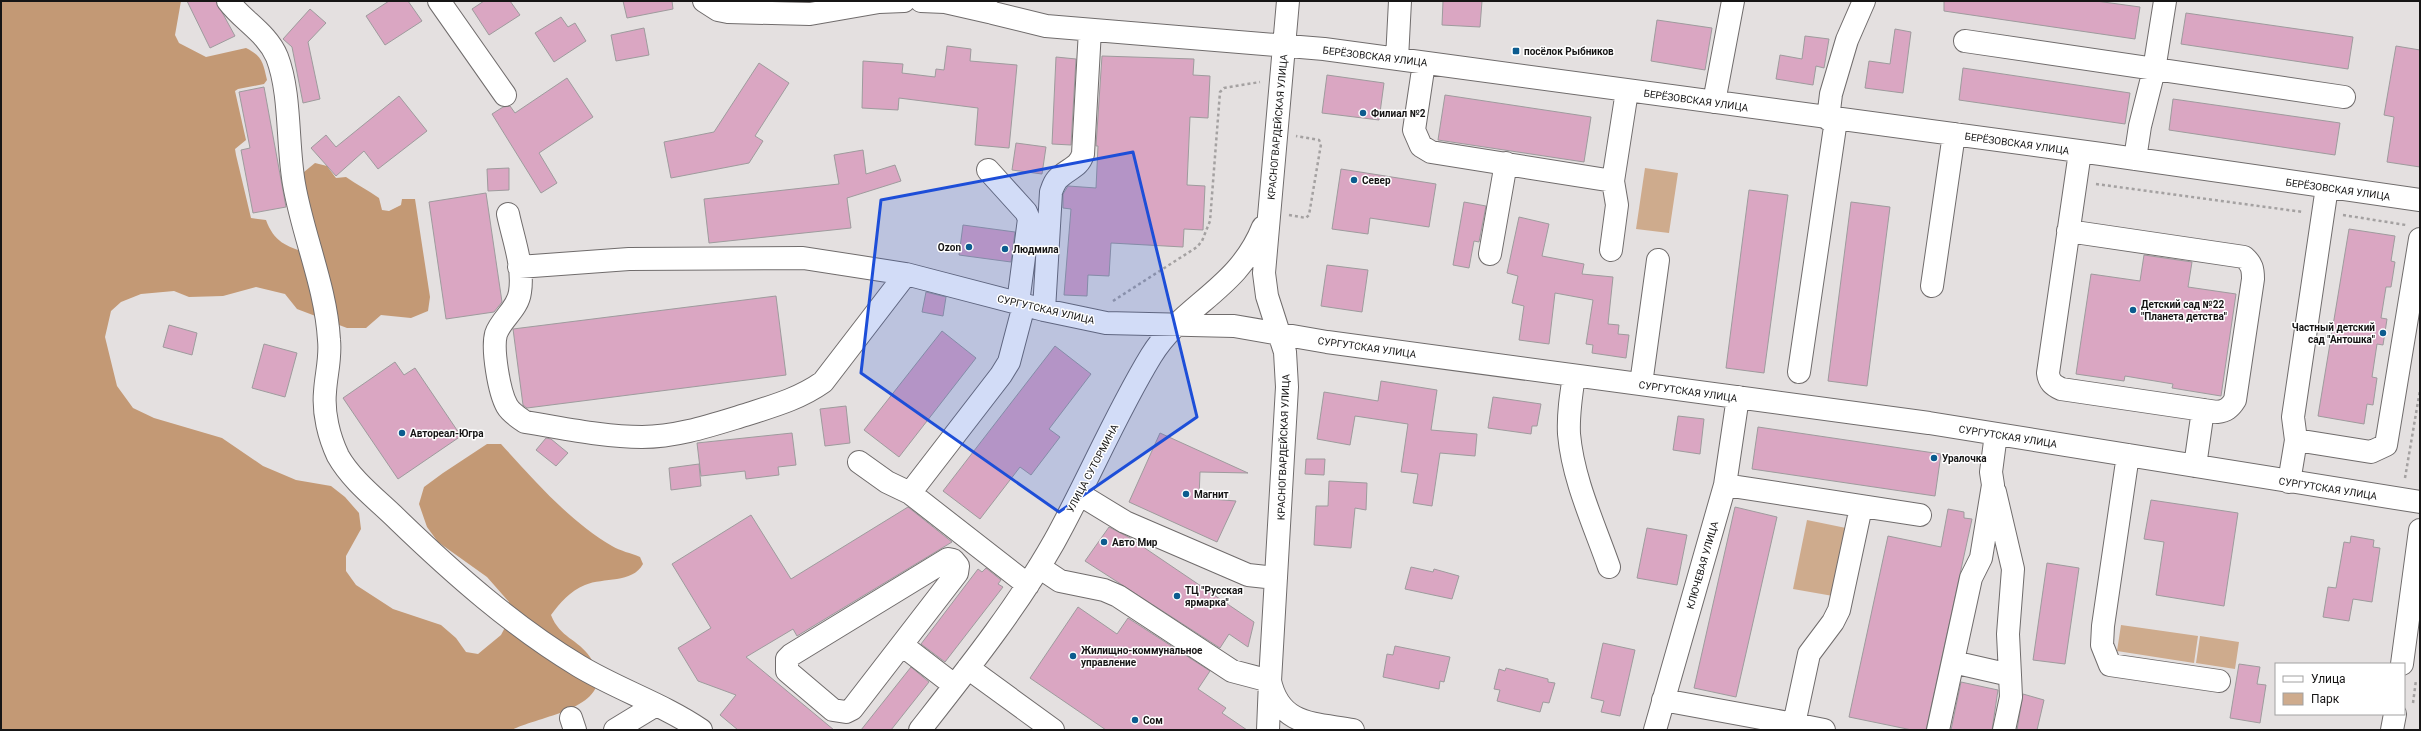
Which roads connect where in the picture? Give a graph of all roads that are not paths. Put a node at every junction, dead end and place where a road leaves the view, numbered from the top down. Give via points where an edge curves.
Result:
1 (228, 1) edge
2 (439, 1) edge
3 (704, 1) edge
4 (904, 1) edge
5 (921, 1) edge
6 (975, 1) edge
7 (1288, 1) edge
8 (1400, 1) edge
9 (1733, 1) edge
10 (1864, 1) edge
11 (2165, 1) edge
12 (993, 13) junction
13 (1090, 30) junction
14 (1965, 41) dead end
15 (1284, 46) junction
16 (1397, 59) junction
17 (1424, 63) junction
18 (2154, 70) junction
19 (1627, 91) junction
20 (505, 95) dead end
21 (2344, 97) dead end
22 (1714, 102) junction
23 (1832, 119) junction
24 (1954, 134) junction
25 (2080, 152) junction
26 (2134, 159) junction
27 (1506, 164) junction
28 (988, 170) dead end
29 (1613, 181) junction
30 (2327, 187) junction
31 (2420, 200) edge
32 (508, 214) dead end
33 (1276, 215) junction
34 (2068, 231) junction
35 (2420, 239) edge
36 (1611, 250) dead end
37 (1490, 254) dead end
38 (1658, 260) dead end
39 (519, 267) junction
40 (906, 274) junction
41 (1932, 286) dead end
42 (1029, 306) junction
43 (1178, 324) junction
44 (1281, 335) junction
45 (2412, 344) edge
46 (1799, 372) dead end
47 (1574, 376) junction
48 (1641, 384) junction
49 (1738, 397) junction
50 (2203, 410) junction
51 (1996, 434) junction
52 (2296, 440) junction
53 (2128, 456) junction
54 (859, 462) dead end
55 (2195, 466) junction
56 (2289, 482) junction
57 (1725, 485) junction
58 (1993, 485) junction
59 (910, 493) junction
60 (1079, 494) junction
61 (2420, 502) edge
62 (1861, 507) junction
63 (1920, 514) dead end
64 (2420, 530) edge
65 (1609, 567) dead end
66 (1033, 576) junction
67 (1276, 578) junction
68 (902, 645) junction
69 (1954, 662) junction
70 (968, 668) junction
71 (2409, 669) edge
72 (2010, 675) junction
73 (1270, 680) junction
74 (2219, 681) dead end
75 (954, 685) junction
76 (1663, 700) junction
77 (656, 705) junction
78 (2401, 715) edge
79 (1794, 724) junction
80 (925, 728) edge
81 (615, 730) edge
82 (700, 730) edge
83 (1053, 730) edge
84 (1268, 730) edge
85 (1353, 730) edge
86 (1655, 730) edge
87 (1824, 730) edge
88 (1938, 730) edge
89 (2004, 730) edge
90 (2392, 730) edge

1 - 77 street via 236,12 268,41 277,58 283,79 294,183 327,317 329,364 324,406 332,442 340,459 353,476 423,544 532,636 581,667
2 - 20 street
3 - 4 street via 718,10 728,12 793,15 879,2
5 - 12 street via 945,2
6 - 12 street, БЕРЁЗОВСКАЯ УЛИЦА
7 - 15 street, КРАСНОГВАРДЕЙСКАЯ УЛИЦА
8 - 16 street
9 - 22 street
10 - 23 street via 1847,40 1831,94
11 - 18 street
12 - 13 street, БЕРЁЗОВСКАЯ УЛИЦА via 1029,24
13 - 15 street, БЕРЁЗОВСКАЯ УЛИЦА
13 - 42 street via 1083,154 1081,162 1060,176 1051,192
14 - 18 street
15 - 16 street, БЕРЁЗОВСКАЯ УЛИЦА
15 - 33 street, КРАСНОГВАРДЕЙСКАЯ УЛИЦА via 1278,126
16 - 17 street, БЕРЁЗОВСКАЯ УЛИЦА
17 - 19 street, БЕРЁЗОВСКАЯ УЛИЦА
17 - 27 street via 1414,130 1421,146 1431,152
18 - 21 street
18 - 26 street
19 - 22 street, БЕРЁЗОВСКАЯ УЛИЦА
19 - 29 street
22 - 23 street, БЕРЁЗОВСКАЯ УЛИЦА
23 - 24 street, БЕРЁЗОВСКАЯ УЛИЦА
23 - 46 street
24 - 25 street, БЕРЁЗОВСКАЯ УЛИЦА
24 - 41 street
25 - 26 street, БЕРЁЗОВСКАЯ УЛИЦА
25 - 34 street
26 - 30 street, БЕРЁЗОВСКАЯ УЛИЦА
27 - 29 street
27 - 37 street
28 - 42 street via 1026,212 1029,219
29 - 36 street via 1617,205
30 - 31 street, БЕРЁЗОВСКАЯ УЛИЦА
30 - 52 street via 2293,417
32 - 39 street
33 - 43 street, УЛИЦА СУТОРМИНА via 1240,268
33 - 44 street, КРАСНОГВАРДЕЙСКАЯ УЛИЦА via 1265,285 1270,308
34 - 50 street via 2049,380 2061,389
34 - 50 street via 2244,257 2250,262 2253,279 2234,400 2225,411
35 - 45 street
38 - 48 street
39 - 40 street, СУРГУТСКАЯ УЛИЦА via 629,259 767,257 802,258
39 - 40 street via 520,294 514,309 496,333 494,344 501,392 507,407 525,422 603,434 643,437 700,428 787,402 809,392 823,382
40 - 42 street, СУРГУТСКАЯ УЛИЦА
42 - 43 street, СУРГУТСКАЯ УЛИЦА via 1106,322
42 - 59 street via 1009,362 1001,375
43 - 44 street, СУРГУТСКАЯ УЛИЦА via 1234,326
43 - 60 street, УЛИЦА СУТОРМИНА via 1152,355
44 - 47 street, СУРГУТСКАЯ УЛИЦА
44 - 67 street, КРАСНОГВАРДЕЙСКАЯ УЛИЦА via 1285,352 1287,387
45 - 52 street via 2386,445 2371,452
47 - 48 street, СУРГУТСКАЯ УЛИЦА
47 - 65 street via 1569,419 1572,455 1576,474
48 - 49 street, СУРГУТСКАЯ УЛИЦА
49 - 51 street, СУРГУТСКАЯ УЛИЦА
49 - 57 street, КЛЮЧЕВАЯ УЛИЦА
50 - 55 street
51 - 53 street, СУРГУТСКАЯ УЛИЦА
51 - 58 street via 1991,472
52 - 56 street
53 - 55 street, СУРГУТСКАЯ УЛИЦА
53 - 74 street via 2103,626 2104,653 2110,665
54 - 59 street via 887,482
55 - 56 street, СУРГУТСКАЯ УЛИЦА
56 - 61 street, СУРГУТСКАЯ УЛИЦА
57 - 62 street
57 - 76 street, КЛЮЧЕВАЯ УЛИЦА
58 - 69 street via 1981,558 1971,578
58 - 72 street via 2013,569 2008,634
59 - 66 street
60 - 66 street, УЛИЦА СУТОРМИНА
60 - 67 street via 1125,522 1248,575
62 - 63 street
62 - 79 street via 1839,610 1809,654
64 - 71 street
66 - 70 street, УЛИЦА СУТОРМИНА
66 - 73 street via 1104,590 1118,596 1232,671
67 - 73 street, КРАСНОГВАРДЕЙСКАЯ УЛИЦА
68 - 68 street via 852,709 846,712 833,710 787,671 787,659 791,655 941,562 953,560 958,566 957,574
68 - 75 street
69 - 72 street
69 - 88 street
70 - 75 street, УЛИЦА СУТОРМИНА
70 - 83 street
72 - 89 street via 2011,697
73 - 84 street, КРАСНОГВАРДЕЙСКАЯ УЛИЦА
73 - 85 street, КРАСНОГВАРДЕЙСКАЯ УЛИЦА via 1273,694 1280,707 1290,716
75 - 80 street, УЛИЦА СУТОРМИНА
76 - 79 street
76 - 86 street, КЛЮЧЕВАЯ УЛИЦА
77 - 81 street
77 - 82 street
78 - 90 street
79 - 87 street

